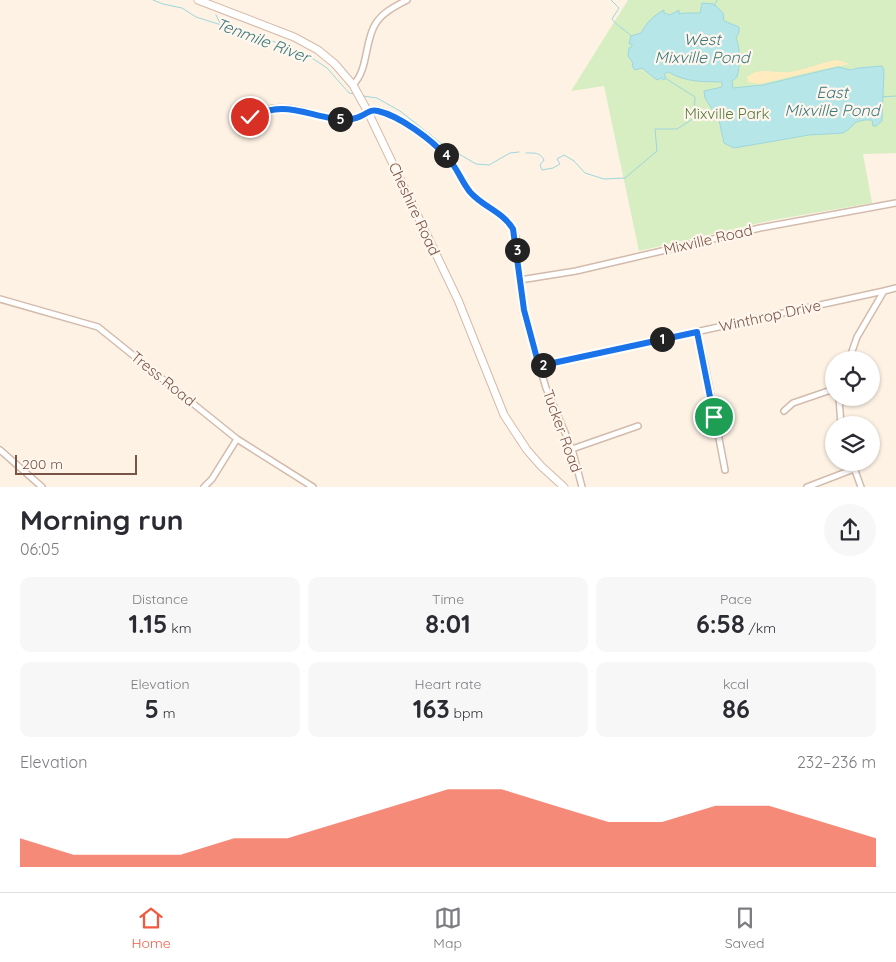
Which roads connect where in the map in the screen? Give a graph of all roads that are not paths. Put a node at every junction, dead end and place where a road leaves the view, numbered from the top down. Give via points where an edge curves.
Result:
1 (198, 0) edge
2 (407, 0) edge
3 (353, 84) junction
4 (368, 112) junction
5 (240, 121) dead end
6 (896, 203) edge
7 (520, 280) junction
8 (896, 288) edge
9 (884, 291) junction
10 (0, 299) edge
11 (697, 332) junction
12 (852, 351) edge
13 (539, 366) junction
14 (825, 392) edge
15 (784, 410) dead end
16 (638, 426) dead end
17 (237, 439) junction
18 (572, 449) junction
19 (0, 450) edge
20 (724, 470) dead end
21 (849, 471) edge
22 (855, 471) edge
23 (42, 487) edge
24 (204, 487) edge
25 (313, 487) edge
26 (564, 487) edge
27 (582, 487) edge
28 (808, 487) edge
29 (861, 487) edge

1 - 3 main road, Cheshire Road via 307,43 328,57
2 - 3 street via 376,23 360,73
3 - 4 main road, Cheshire Road
4 - 5 street via 345,120 277,108
4 - 7 street, Tucker Road via 375,110 393,116 427,138 448,158 471,193 508,221 513,229
4 - 26 main road, Cheshire Road via 458,300 504,415 527,450
6 - 7 street, Mixville Road via 760,228 576,271
7 - 13 street, Tucker Road via 524,310
8 - 9 street, Winthrop Drive
9 - 11 street, Winthrop Drive
9 - 12 street
10 - 17 street, Tress Road via 98,327
11 - 13 street, Winthrop Drive
11 - 20 street
13 - 18 street, Tucker Road
14 - 15 street via 793,403
16 - 18 street
17 - 24 street
17 - 25 street, Tress Road
18 - 27 street, Tucker Road
19 - 23 street
21 - 28 street
22 - 29 street

